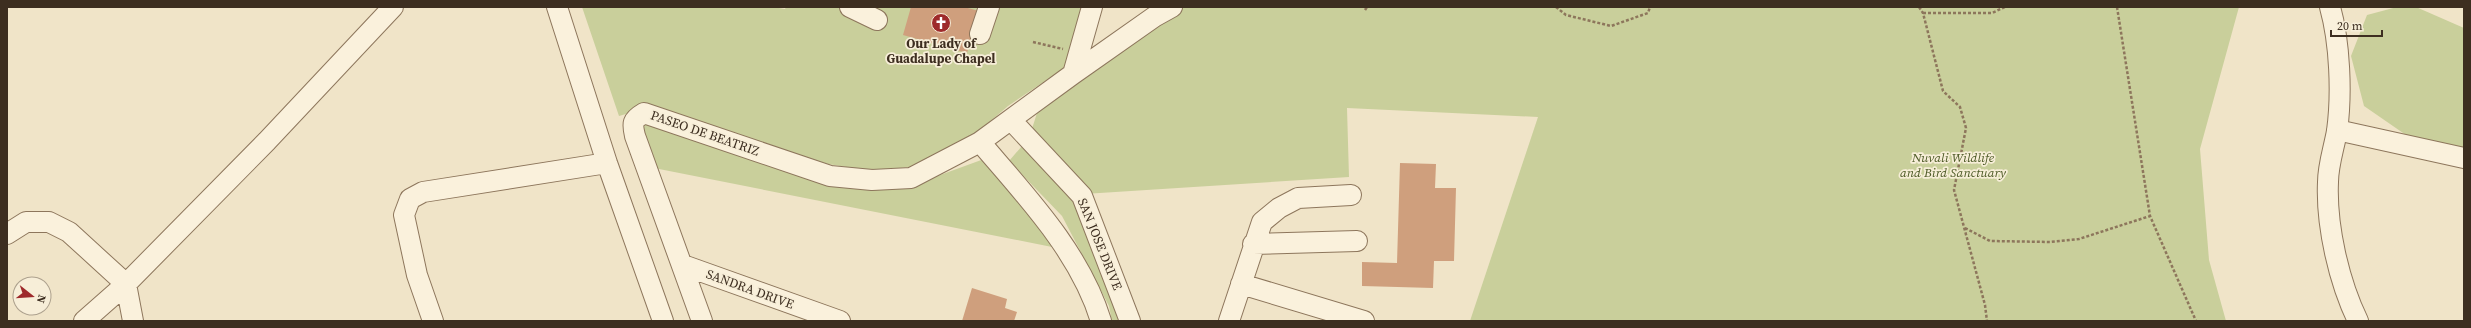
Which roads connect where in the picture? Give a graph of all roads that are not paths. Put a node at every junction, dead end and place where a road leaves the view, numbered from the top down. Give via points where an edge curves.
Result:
1 (393, 7) edge
2 (557, 7) edge
3 (850, 7) edge
4 (989, 7) edge
5 (1092, 7) edge
6 (1172, 7) edge
7 (2330, 7) edge
8 (1147, 12) edge
9 (877, 20) dead end
10 (980, 34) dead end
11 (1073, 74) junction
12 (1011, 120) junction
13 (2337, 130) junction
14 (980, 142) junction
15 (2464, 158) edge
16 (607, 163) junction
17 (1351, 195) dead end
18 (7, 234) edge
19 (1356, 241) dead end
20 (1253, 244) junction
21 (683, 265) junction
22 (126, 284) junction
23 (1241, 284) junction
24 (84, 321) edge
25 (133, 321) edge
26 (433, 321) edge
27 (663, 321) edge
28 (702, 321) edge
29 (840, 321) edge
30 (1101, 321) edge
31 (1130, 321) edge
32 (1229, 321) edge
33 (1364, 321) edge
34 (2358, 321) edge

1 - 22 street via 267,141
2 - 16 street
3 - 9 street
4 - 10 street
5 - 11 street
6 - 8 street
7 - 13 street via 2334,22 2339,91
8 - 11 street
11 - 12 street
12 - 14 street
12 - 31 street, SAN JOSE DRIVE via 1082,196
13 - 15 street
13 - 34 street via 2328,182 2329,215 2342,283
14 - 21 street, PASEO DE BEATRIZ via 911,178 872,180 830,176 644,113 635,118 632,125
14 - 30 street, SAN JOSE DRIVE via 1026,195 1066,249 1095,300
16 - 26 street via 423,192 410,200 404,215 417,276
16 - 27 street
17 - 20 street via 1298,198 1279,208 1262,222
18 - 22 street via 26,222 49,222 69,232
19 - 20 street
20 - 23 street
21 - 28 street, PASEO DE BEATRIZ
21 - 29 street, SANDRA DRIVE
22 - 24 street
22 - 25 street
23 - 32 street
23 - 33 street

